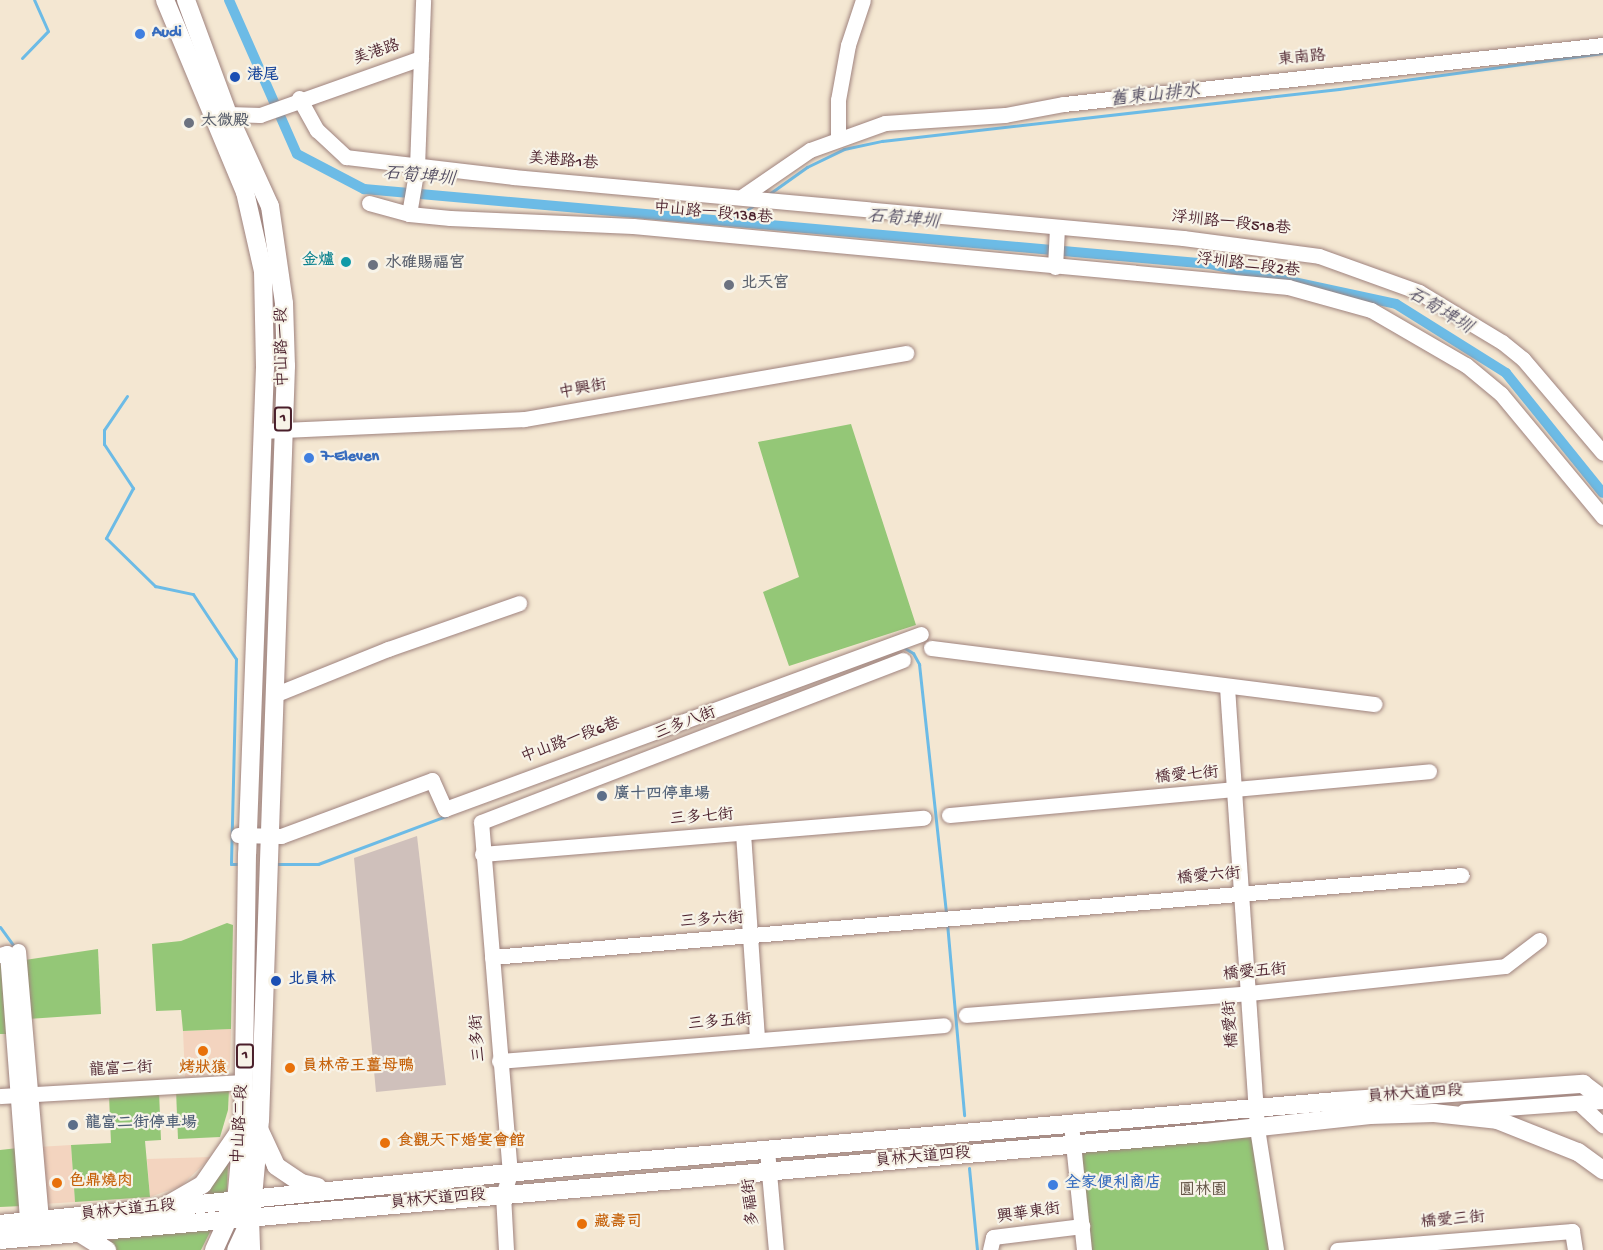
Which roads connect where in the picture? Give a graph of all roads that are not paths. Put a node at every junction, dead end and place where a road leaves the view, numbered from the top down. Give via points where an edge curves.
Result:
1 (165, 0) edge
2 (186, 0) edge
3 (423, 0) edge
4 (863, 0) edge
5 (1603, 45) edge
6 (422, 58) junction
7 (202, 96) junction
8 (294, 100) junction
9 (228, 114) junction
10 (838, 140) junction
11 (417, 167) junction
12 (750, 197) junction
13 (786, 200) joint
14 (369, 203) dead end
15 (409, 214) junction
16 (1057, 227) junction
17 (1055, 267) junction
18 (906, 353) dead end
19 (263, 431) junction
20 (282, 434) junction
21 (1603, 453) edge
22 (1603, 517) edge
23 (519, 603) dead end
24 (921, 634) dead end
25 (931, 648) dead end
26 (903, 660) dead end
27 (1227, 687) junction
28 (274, 695) junction
29 (1374, 704) dead end
30 (1429, 771) dead end
31 (1235, 791) junction
32 (949, 815) dead end
33 (924, 818) dead end
34 (481, 822) joint
35 (743, 833) junction
36 (243, 835) junction
37 (269, 836) junction
38 (482, 854) junction
39 (1462, 874) dead end
40 (247, 890) joint
41 (266, 890) joint
42 (1240, 893) junction
43 (934, 921) joint
44 (750, 937) junction
45 (1539, 940) dead end
46 (8, 953) edge
47 (492, 957) junction
48 (1249, 993) junction
49 (966, 1015) dead end
50 (944, 1025) dead end
51 (757, 1039) junction
52 (499, 1061) junction
53 (244, 1082) junction
54 (23, 1095) junction
55 (0, 1096) edge
56 (1603, 1100) edge
57 (1580, 1103) junction
58 (1257, 1109) junction
59 (1434, 1113) junction
60 (1071, 1124) junction
61 (1603, 1125) edge
62 (251, 1127) junction
63 (1257, 1128) junction
64 (1072, 1145) junction
65 (767, 1150) junction
66 (1603, 1170) edge
67 (767, 1173) junction
68 (510, 1174) junction
69 (331, 1190) junction
70 (503, 1195) junction
71 (255, 1198) junction
72 (236, 1202) junction
73 (141, 1211) junction
74 (252, 1218) junction
75 (231, 1220) junction
76 (34, 1221) junction
77 (0, 1224) edge
78 (1082, 1226) junction
79 (81, 1234) junction
80 (0, 1240) edge
81 (107, 1250) edge
82 (214, 1250) edge
83 (235, 1250) edge
84 (252, 1250) edge
85 (506, 1250) edge
86 (776, 1250) edge
87 (990, 1250) edge
88 (1084, 1250) edge
89 (1276, 1250) edge
90 (1337, 1250) edge
91 (1575, 1250) edge

1 - 7 main road, 中山路一段 / 1
2 - 9 main road, 中山路一段 / 1
3 - 6 street, 美港路
4 - 10 street via 848,45 838,100
5 - 10 street, 東南路 via 1064,105 1005,115 885,123
6 - 8 street, 美港路
6 - 11 street
7 - 9 street
7 - 19 main road, 中山路一段 / 1 via 245,192 263,271
8 - 9 street, 美港路 via 267,112
8 - 11 street, 美港路1巷 via 317,130 346,157
9 - 20 main road, 中山路一段 / 1 via 270,206 284,303
10 - 12 street via 810,150
11 - 12 street, 美港路1巷
11 - 15 street
12 - 13 street, 美港路1巷
13 - 16 street, 浮圳路一段518巷
14 - 15 street, 中山路一段138巷
15 - 17 street, 中山路一段138巷 via 633,226
16 - 17 street
16 - 21 street, 浮圳路一段518巷 via 1280,247 1372,272 1454,310 1509,348 1555,394
17 - 22 street, 浮圳路二段2巷 via 1288,287 1371,310 1466,365 1501,394
18 - 20 street, 中興街 via 524,419
19 - 20 street, 中興街
19 - 36 main road, 中山路一段 / 1
20 - 28 main road, 中山路一段 / 1
23 - 28 street
24 - 37 street, 中山路一段6巷 via 445,809 432,780 281,836
25 - 27 street
26 - 34 street, 三多八街 via 878,673
27 - 29 street
27 - 31 street, 橋愛街
28 - 37 main road, 中山路一段 / 1
30 - 31 street, 橋愛七街
31 - 32 street, 橋愛七街
31 - 42 street, 橋愛街
33 - 35 street, 三多七街
34 - 38 street, 三多街
35 - 38 street, 三多七街
35 - 44 street
36 - 37 street, 中山路一段6巷
36 - 40 main road, 中山路一段 / 1
37 - 41 main road, 中山路一段 / 1
38 - 47 street, 三多街
39 - 42 street, 橋愛六街
40 - 53 main road, 中山路二段 / 1
41 - 62 main road, 中山路二段 / 1
42 - 43 street, 橋愛六街
42 - 48 street, 橋愛街
43 - 44 street, 三多六街
44 - 47 street, 三多六街
44 - 51 street
45 - 48 street, 橋愛五街 via 1505,966
46 - 54 street
47 - 52 street, 三多街
48 - 49 street, 橋愛五街
48 - 58 street, 橋愛街
50 - 51 street, 三多五街
51 - 52 street, 三多五街
52 - 68 street, 三多街
53 - 54 street, 龍富二街
53 - 62 main road, 中山路二段 / 1
54 - 55 street, 龍富二街
54 - 76 street
56 - 57 street
56 - 58 main road, 員林大道四段 via 1583,1084
57 - 59 street
57 - 61 street
58 - 60 main road, 員林大道四段
58 - 63 street, 橋愛街
59 - 63 main road, 員林大道四段 via 1370,1115
59 - 66 main road, 員林大道四段 via 1497,1120 1578,1152
60 - 64 street
60 - 65 main road, 員林大道四段
62 - 69 main road via 286,1175
62 - 71 main road, 中山路二段 / 1
62 - 72 main road, 中山路二段 / 1
62 - 73 main road via 203,1184 168,1205
63 - 64 main road, 員林大道四段
63 - 89 street, 橋愛街
64 - 67 main road, 員林大道四段
64 - 78 street
65 - 67 street, 多福街
65 - 68 main road, 員林大道四段
67 - 70 main road, 員林大道四段
67 - 86 street, 多福街
68 - 69 main road, 員林大道四段
68 - 70 street, 三多街
69 - 71 main road, 員林大道四段
70 - 74 main road, 員林大道四段
70 - 85 street, 三多街
71 - 72 main road, 員林大道五段
71 - 74 main road, 中山路二段 / 1
72 - 73 main road, 員林大道五段
72 - 75 main road, 中山路二段 / 1
73 - 76 main road, 員林大道五段
74 - 75 main road, 員林大道四段
74 - 83 main road, 1
74 - 84 street, 中山路二段
75 - 79 main road, 員林大道五段
75 - 82 main road, 1
75 - 83 street, 中山路二段 / 1
76 - 77 main road, 員林大道五段
78 - 87 street, 興華東街 via 993,1237
78 - 88 street
79 - 80 main road, 員林大道五段
79 - 81 main road
90 - 91 street, 橋愛三街 via 1572,1231

